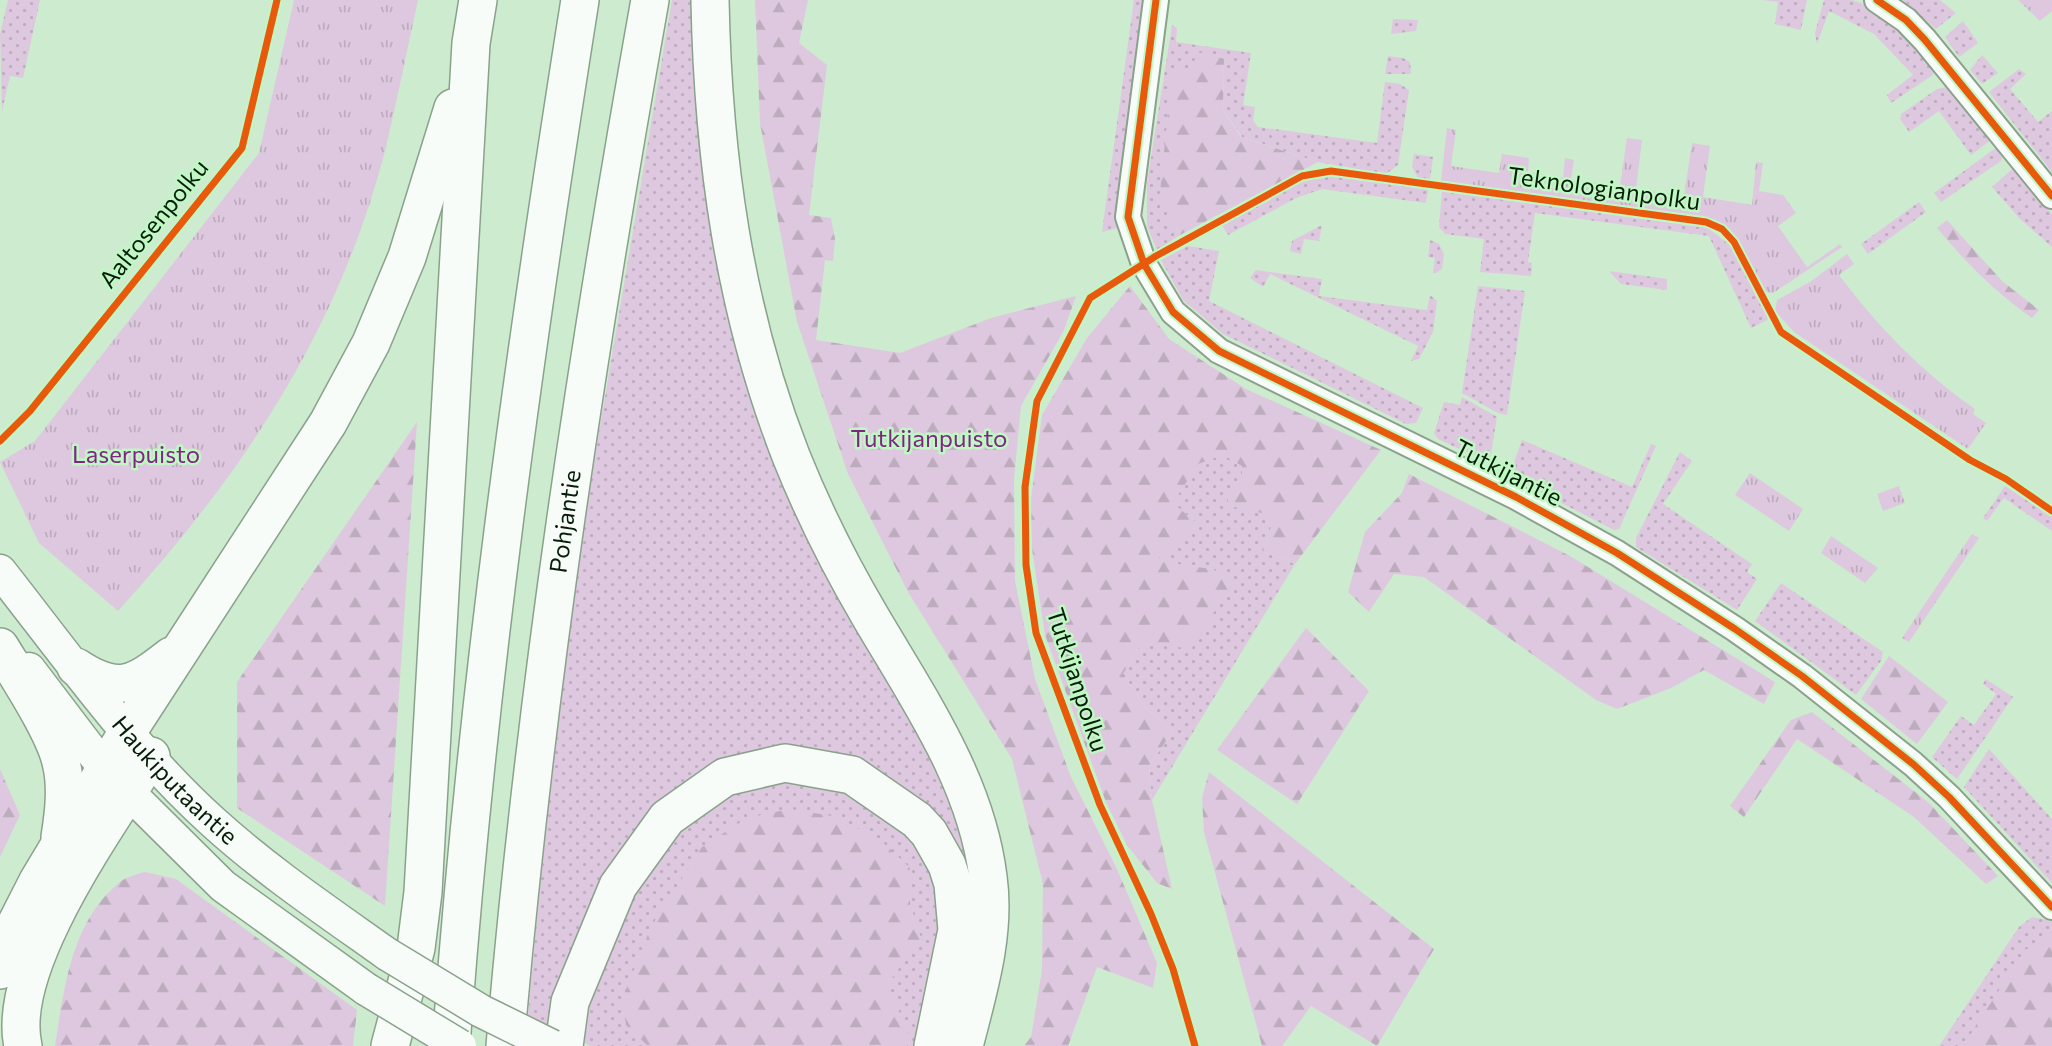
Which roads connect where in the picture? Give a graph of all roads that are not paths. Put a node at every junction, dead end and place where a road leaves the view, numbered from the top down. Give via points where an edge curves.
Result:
1 (478, 0) edge
2 (580, 0) edge
3 (650, 0) edge
4 (710, 0) edge
5 (1156, 0) edge
6 (1877, 0) edge
7 (471, 43) junction
8 (2052, 196) edge
9 (0, 571) edge
10 (0, 633) edge
11 (0, 647) edge
12 (183, 647) junction
13 (76, 667) junction
14 (140, 743) junction
15 (116, 781) junction
16 (59, 845) junction
17 (2052, 907) edge
18 (0, 970) edge
19 (23, 1046) edge
20 (390, 1046) edge
21 (451, 1046) edge
22 (460, 1046) edge
23 (505, 1046) edge
24 (552, 1046) edge
25 (564, 1046) edge
26 (933, 1046) edge
27 (964, 1046) edge

1 - 7 highway
2 - 21 highway via 538,267 502,548
3 - 23 highway, Pohjantie via 601,270 558,554
4 - 27 highway via 721,184 740,295 772,404 792,460 837,555 943,738 983,847 989,878 987,947
5 - 17 street, Tutkijantie via 1128,217 1144,264 1173,312 1219,351 1516,497 1617,553 1735,629 1913,764
6 - 8 street via 1926,40
7 - 12 highway via 407,257 371,343 328,423
7 - 20 highway via 423,892 416,948
9 - 13 main road, Haukiputaantie
10 - 15 main road, Haukiputaantie
11 - 16 highway via 61,760 65,802
12 - 13 highway via 141,680 130,683 103,682
12 - 14 highway
13 - 14 main road, Haukiputaantie
14 - 15 highway
14 - 24 main road, Haukiputaantie, bridge via 213,822 296,889 387,954 481,1011
15 - 16 highway
15 - 19 highway via 35,955 25,991
15 - 22 main road, Haukiputaantie, bridge via 223,886 366,989
16 - 18 highway via 12,932
25 - 26 highway via 570,1002 618,886 667,818 725,777 785,763 852,775 917,820 947,865 957,930

